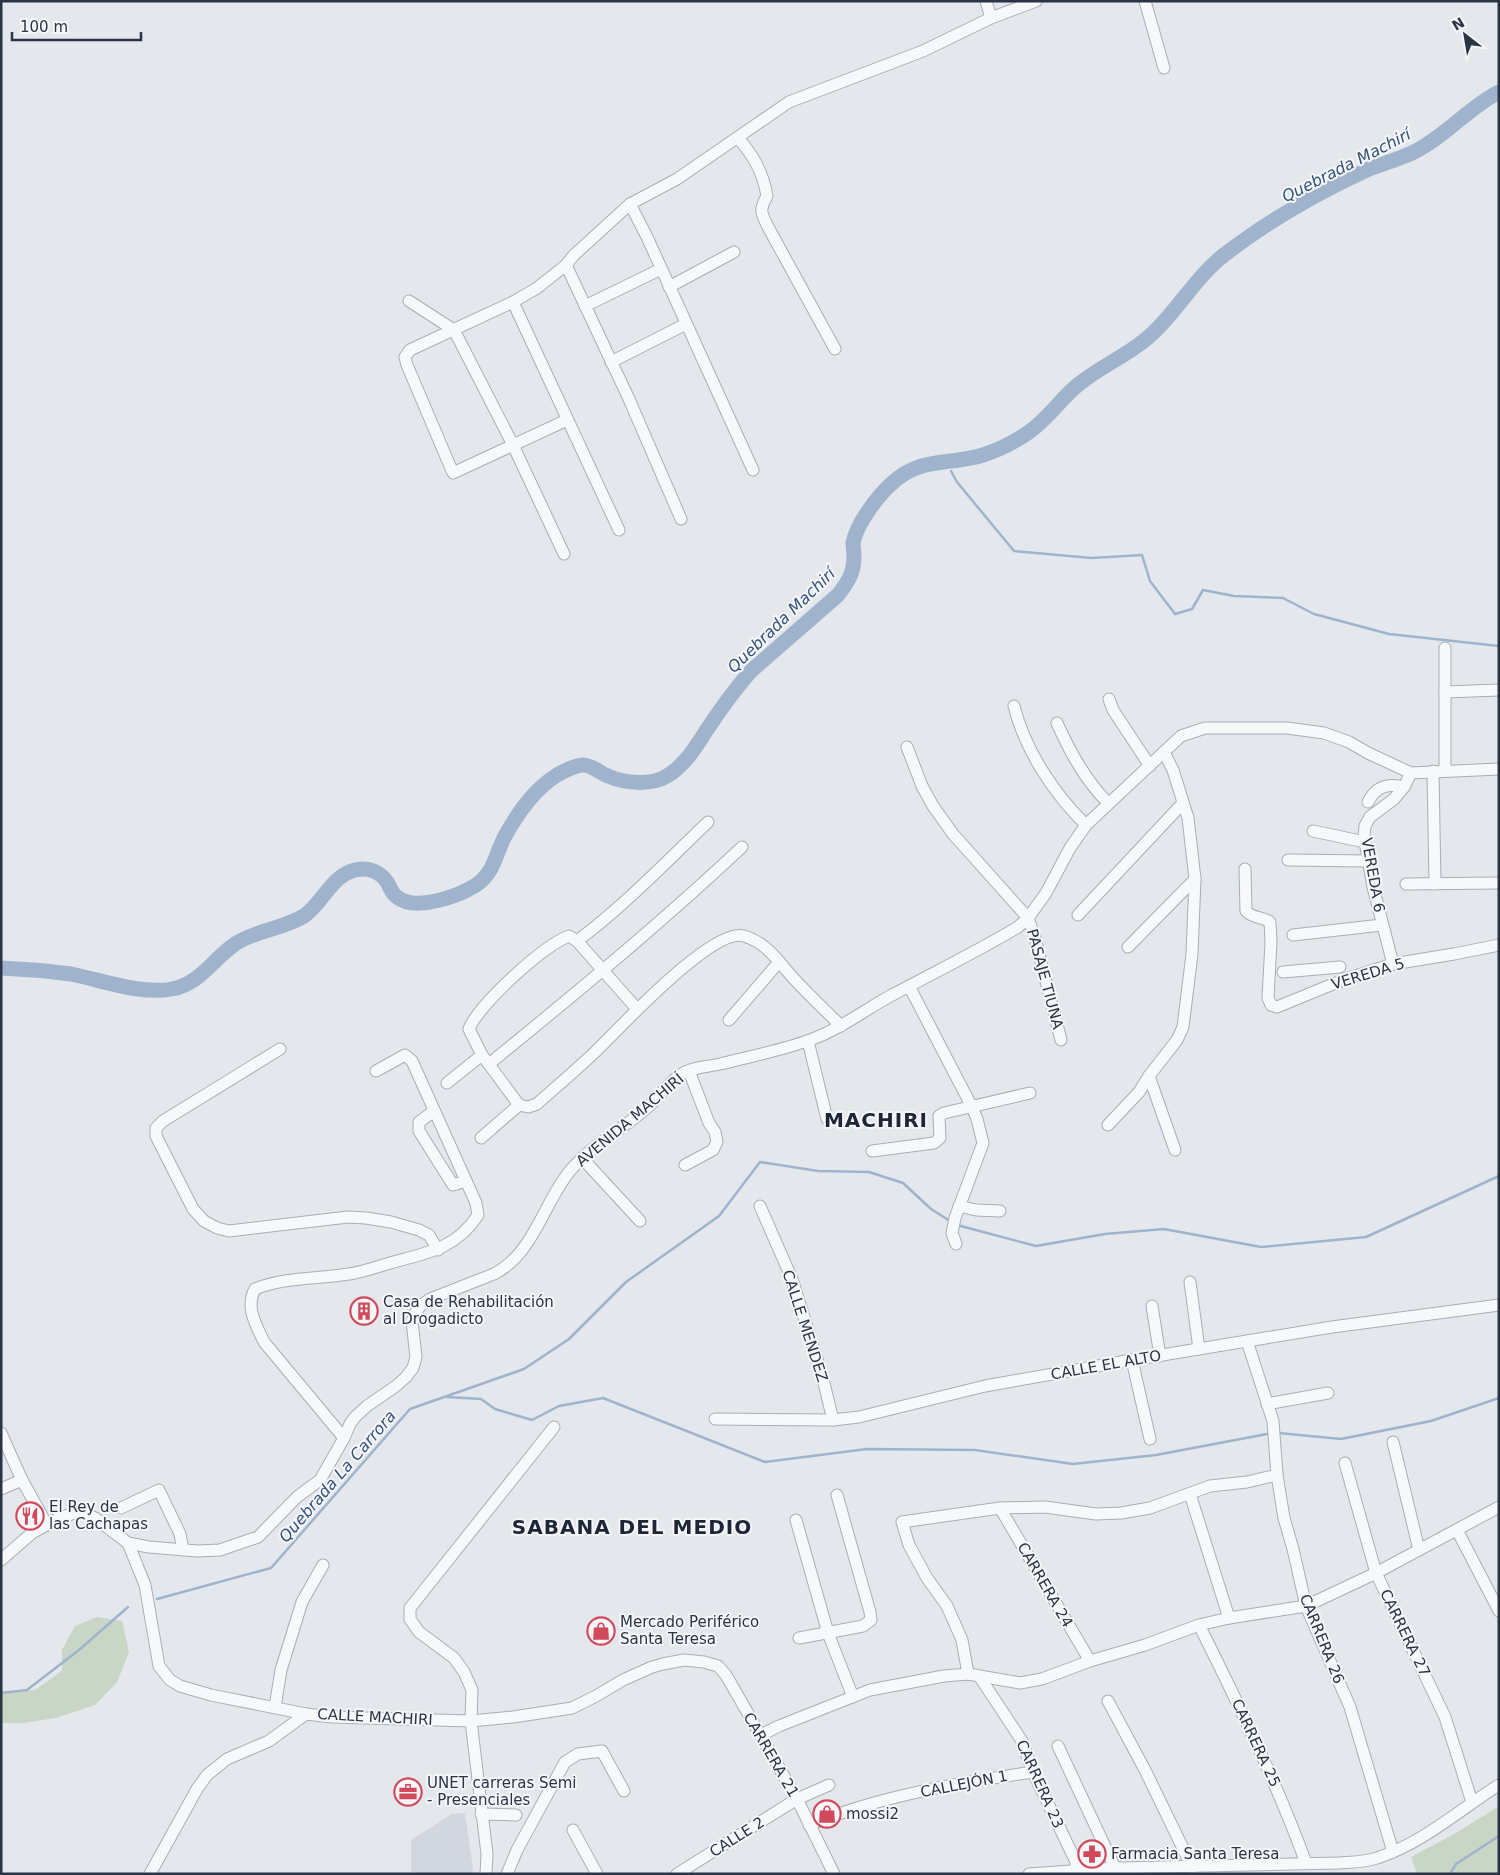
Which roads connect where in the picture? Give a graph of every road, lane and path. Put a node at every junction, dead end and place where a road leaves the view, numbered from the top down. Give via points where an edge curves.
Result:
1 (977, 1) edge
2 (1036, 1) edge
3 (1145, 1) edge
4 (988, 10) edge
5 (1164, 68) dead end
6 (738, 138) junction
7 (630, 204) junction
8 (734, 252) dead end
9 (566, 265) junction
10 (662, 269) junction
11 (669, 287) junction
12 (408, 301) dead end
13 (512, 302) junction
14 (585, 306) junction
15 (686, 324) junction
16 (454, 330) junction
17 (835, 349) dead end
18 (611, 362) junction
19 (567, 420) junction
20 (513, 445) junction
21 (753, 470) dead end
22 (681, 519) dead end
23 (619, 530) dead end
24 (564, 554) dead end
25 (1445, 648) dead end
26 (1499, 690) edge
27 (1445, 692) junction
28 (1109, 699) dead end
29 (1014, 706) dead end
30 (1057, 723) dead end
31 (907, 747) dead end
32 (1164, 752) junction
33 (1150, 766) junction
34 (1499, 769) edge
35 (1445, 770) junction
36 (1433, 771) junction
37 (1411, 773) junction
38 (1404, 788) junction
39 (1368, 802) dead end
40 (1108, 803) junction
41 (1183, 804) junction
42 (708, 822) dead end
43 (1086, 825) junction
44 (1313, 830) dead end
45 (1365, 842) junction
46 (742, 847) dead end
47 (1288, 860) dead end
48 (1368, 861) junction
49 (1245, 868) dead end
50 (1194, 879) junction
51 (1499, 883) edge
52 (1406, 884) dead end
53 (1435, 884) junction
54 (1078, 915) dead end
55 (1028, 918) junction
56 (1382, 924) junction
57 (1293, 935) dead end
58 (577, 941) junction
59 (1499, 945) edge
60 (1128, 947) dead end
61 (779, 962) junction
62 (1393, 964) junction
63 (1340, 967) dead end
64 (1310, 970) junction
65 (603, 971) junction
66 (1283, 972) dead end
67 (909, 986) junction
68 (1311, 993) junction
69 (637, 1009) junction
70 (729, 1020) dead end
71 (841, 1026) junction
72 (1061, 1040) dead end
73 (808, 1041) junction
74 (280, 1049) dead end
75 (485, 1059) junction
76 (376, 1071) dead end
77 (689, 1071) junction
78 (1149, 1076) junction
79 (447, 1083) dead end
80 (1030, 1093) dead end
81 (519, 1105) junction
82 (972, 1107) junction
83 (434, 1111) junction
84 (827, 1119) dead end
85 (1108, 1125) dead end
86 (481, 1138) dead end
87 (1175, 1150) dead end
88 (872, 1151) dead end
89 (582, 1158) junction
90 (684, 1165) dead end
91 (466, 1181) junction
92 (760, 1206) dead end
93 (959, 1206) junction
94 (1000, 1211) dead end
95 (640, 1221) dead end
96 (954, 1238) dead end
97 (438, 1250) junction
98 (1190, 1282) dead end
99 (1499, 1305) edge
100 (1152, 1306) dead end
101 (1247, 1341) junction
102 (1199, 1349) junction
103 (1160, 1356) junction
104 (1132, 1360) junction
105 (1328, 1392) dead end
106 (1267, 1404) junction
107 (715, 1420) dead end
108 (833, 1420) junction
109 (554, 1427) dead end
110 (1, 1433) edge
111 (344, 1438) junction
112 (1150, 1439) dead end
113 (1393, 1442) dead end
114 (1345, 1463) dead end
115 (1277, 1475) junction
116 (22, 1480) junction
117 (1, 1490) edge
118 (1190, 1494) junction
119 (837, 1495) dead end
120 (1499, 1507) edge
121 (121, 1508) dead end
122 (1000, 1508) junction
123 (796, 1520) dead end
124 (47, 1525) junction
125 (1457, 1530) junction
126 (128, 1544) junction
127 (183, 1550) junction
128 (1419, 1550) junction
129 (1, 1560) edge
130 (323, 1565) dead end
131 (1376, 1573) junction
132 (1306, 1606) junction
133 (1499, 1611) edge
134 (1229, 1618) junction
135 (1199, 1624) junction
136 (828, 1633) junction
137 (798, 1638) dead end
138 (1090, 1661) junction
139 (718, 1666) joint
140 (974, 1675) junction
141 (853, 1697) junction
142 (1108, 1701) dead end
143 (275, 1707) junction
144 (306, 1714) junction
145 (471, 1721) junction
146 (761, 1735) junction
147 (1058, 1746) dead end
148 (1033, 1772) junction
149 (829, 1785) dead end
150 (1499, 1785) edge
151 (624, 1791) dead end
152 (797, 1799) junction
153 (1472, 1802) junction
154 (481, 1814) junction
155 (516, 1815) dead end
156 (809, 1825) junction
157 (573, 1830) dead end
158 (1393, 1852) junction
159 (1306, 1864) junction
160 (1192, 1867) junction
161 (1115, 1868) junction
162 (1076, 1872) edge
163 (150, 1874) edge
164 (486, 1874) edge
165 (507, 1874) edge
166 (597, 1874) edge
167 (677, 1874) edge
168 (834, 1874) edge
169 (1029, 1874) edge

1 - 4 street
2 - 4 street
3 - 5 street
4 - 6 street via 923,51 789,102
6 - 7 street via 677,179
6 - 17 street via 760,169 767,196 761,212
7 - 9 street
7 - 10 street
8 - 11 street
9 - 13 street via 537,288
9 - 14 street
10 - 11 street
10 - 14 street
11 - 15 street
12 - 16 street
13 - 16 street
13 - 19 street
14 - 18 street
15 - 18 street
15 - 21 street
16 - 20 street
16 - 20 street via 410,350 406,357 453,473
18 - 22 street
19 - 20 street
19 - 23 street
20 - 24 street
25 - 27 street
26 - 27 street
27 - 35 street
28 - 33 street
29 - 43 street via 1035,758 1067,806
30 - 40 street via 1073,757
31 - 55 street via 932,806
32 - 33 street, AVENIDA MACHIRÍ
32 - 37 street, AVENIDA MACHIRÍ via 1181,736 1205,728 1287,728 1324,732
32 - 41 street
33 - 40 street, AVENIDA MACHIRÍ
34 - 35 street
35 - 36 street
36 - 37 street
36 - 53 street
37 - 38 street, VEREDA 6
38 - 39 street via 1380,787
38 - 45 street, VEREDA 6 via 1370,817 1365,826
40 - 43 street, AVENIDA MACHIRÍ
41 - 50 street via 1188,818
41 - 54 street
42 - 58 street via 598,926
43 - 55 street, AVENIDA MACHIRÍ
44 - 45 street
45 - 48 street, VEREDA 6
46 - 65 street
47 - 48 street
48 - 56 street, VEREDA 6
49 - 68 street, VEREDA 5 via 1246,911 1270,922 1268,998 1271,1005 1277,1007
50 - 60 street
50 - 78 street via 1192,954 1184,1027
51 - 53 street
52 - 53 street
55 - 67 street, AVENIDA MACHIRÍ via 1001,937
55 - 72 street, PASAJE TIUNA
56 - 57 street
56 - 62 street, VEREDA 6
58 - 65 street
58 - 75 street via 569,936 559,939 486,1003 469,1029
59 - 62 street, VEREDA 5
61 - 69 street via 768,948 753,939 738,934 725,938 687,965
61 - 70 street
61 - 71 street
62 - 68 street, VEREDA 5
63 - 64 street
64 - 66 street
64 - 68 street
65 - 69 street
65 - 75 street
67 - 71 street, AVENIDA MACHIRÍ
67 - 82 street
69 - 81 street via 537,1104
71 - 73 street, AVENIDA MACHIRÍ
73 - 77 street, AVENIDA MACHIRÍ
73 - 84 street
74 - 97 street via 156,1128 156,1136 193,1209 204,1222 229,1231 348,1217 391,1222 429,1235
75 - 79 street
75 - 81 street
76 - 83 street via 406,1055 412,1061
77 - 89 street, AVENIDA MACHIRÍ
77 - 90 street via 718,1142 713,1150
78 - 85 street via 1139,1092
78 - 87 street
80 - 82 street
81 - 86 street
82 - 88 street via 939,1116 940,1138 934,1143
82 - 93 street via 983,1143
83 - 91 street
83 - 91 street via 419,1122 419,1131 454,1186
89 - 95 street
89 - 111 street, AVENIDA MACHIRÍ via 559,1186 518,1256 494,1274 420,1306 412,1321 416,1357 413,1368 355,1417
91 - 97 street via 478,1215 470,1227
92 - 108 street, CALLE MENDEZ via 792,1279
93 - 94 street
93 - 96 street
97 - 111 street via 352,1274 265,1285 255,1289 251,1297 251,1309 264,1342
98 - 102 street
99 - 101 street, CALLE EL ALTO
100 - 103 street
101 - 102 street, CALLE EL ALTO
101 - 106 street, CARRERA 26
102 - 103 street, CALLE EL ALTO
103 - 104 street, CALLE EL ALTO
104 - 108 street, CALLE EL ALTO via 985,1386 859,1417
104 - 112 street
105 - 106 street
106 - 115 street, CARRERA 26 via 1273,1421
107 - 108 street, CALLE EL ALTO
109 - 145 street via 410,1608 410,1619 419,1632 454,1658 464,1672 472,1690
110 - 116 street
111 - 127 street, AVENIDA MACHIRÍ via 320,1480 297,1497 258,1538 220,1550
113 - 128 street
114 - 131 street, CARRERA 27
115 - 118 street via 1210,1486
115 - 132 street, CARRERA 26
116 - 117 street
116 - 124 street
118 - 122 street via 1150,1508 1121,1513 1096,1514 1045,1507
118 - 134 street
119 - 136 street via 871,1620 863,1626
120 - 125 street
121 - 127 street via 159,1490 180,1534
122 - 138 street, CARRERA 24
122 - 140 street, CARRERA 23 via 902,1522 909,1545 947,1606
123 - 136 street
124 - 126 street via 65,1516 84,1513 106,1525
124 - 129 street via 32,1533
125 - 128 street
125 - 133 street
126 - 127 street, AVENIDA MACHIRÍ
126 - 143 street, CALLE MACHIRI via 145,1585 159,1666 170,1680 212,1695
128 - 131 street
130 - 143 street via 302,1602 281,1670
131 - 132 street
131 - 153 street, CARRERA 27 via 1445,1717
132 - 134 street
132 - 158 street, CARRERA 26 via 1350,1707
134 - 135 street
135 - 138 street via 1145,1645
135 - 159 street, CARRERA 25 via 1284,1804
136 - 137 street
136 - 141 street
138 - 140 street via 1042,1679 1020,1683
139 - 145 street, CALLE MACHIRI via 684,1660 663,1664 623,1680 572,1708
139 - 146 street, CARRERA 21
140 - 141 street via 944,1676 878,1688
140 - 148 street, CARRERA 23 via 1022,1741
141 - 146 street
142 - 160 street
143 - 144 street, CALLE MACHIRI
144 - 145 street, CALLE MACHIRI
144 - 163 street via 269,1741 227,1760 207,1775
145 - 154 street
146 - 152 street, CARRERA 21
147 - 161 street
148 - 156 street, CALLEJÓN 1 via 953,1784 836,1814
148 - 162 street, CARRERA 23 via 1076,1862
149 - 152 street, CALLE 2
150 - 153 street
151 - 165 street via 602,1751 578,1754 565,1762
152 - 156 street, CARRERA 21
152 - 167 street, CALLE 2
153 - 158 street via 1427,1835
154 - 155 street
154 - 164 street via 488,1854
156 - 168 street, CARRERA 21
157 - 166 street
158 - 159 street via 1376,1859
159 - 160 street
160 - 161 street
161 - 162 street
162 - 169 street

